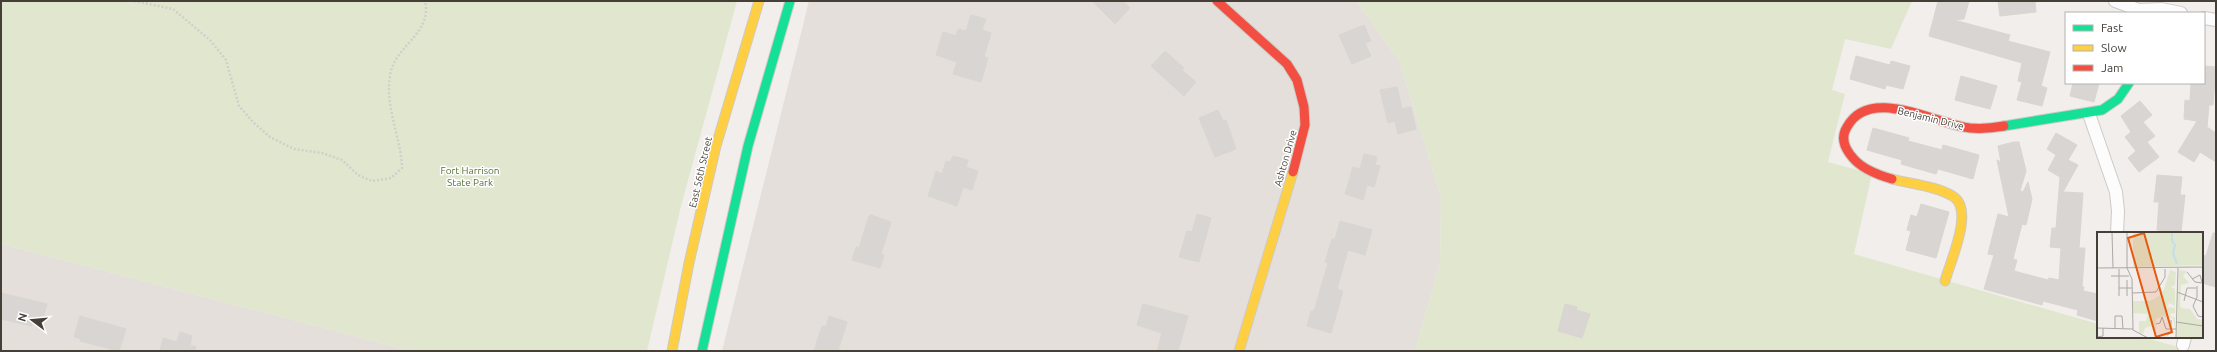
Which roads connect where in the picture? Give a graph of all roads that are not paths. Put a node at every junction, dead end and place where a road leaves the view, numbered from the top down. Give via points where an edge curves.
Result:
1 (759, 1) edge
2 (790, 1) edge
3 (1216, 1) edge
4 (2114, 1) edge
5 (2152, 8) edge
6 (2176, 12) edge
7 (2205, 18) edge
8 (2216, 20) edge
9 (2128, 84) edge
10 (2089, 114) junction
11 (2117, 232) edge
12 (1945, 281) dead end
13 (672, 351) edge
14 (702, 351) edge
15 (1239, 351) edge

1 - 13 street, East 56th Street via 716,146
2 - 14 street via 748,146
3 - 15 street, Ashton Drive via 1287,64 1296,76 1305,105 1304,135
4 - 5 street via 2139,10
5 - 6 street
7 - 8 street
9 - 10 street, Benjamin Drive via 2112,104
10 - 11 street via 2117,196
10 - 12 street, Benjamin Drive via 1980,128 1963,127 1888,108 1862,110 1851,119 1844,134 1844,144 1848,154 1860,165 1881,176 1951,196 1960,204 1962,217

